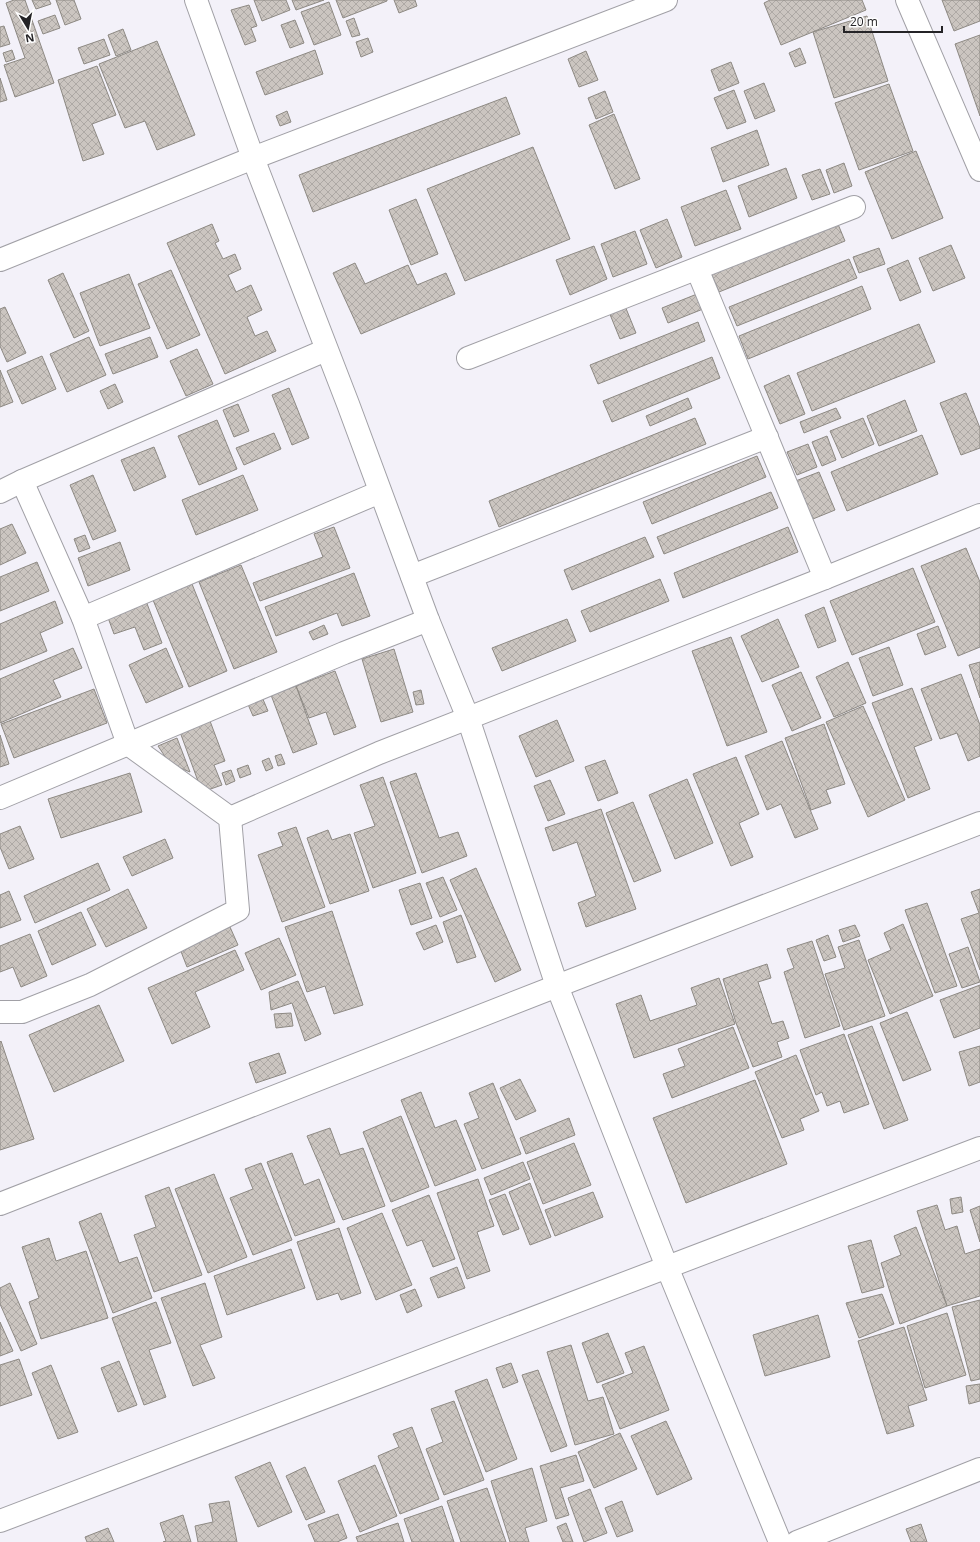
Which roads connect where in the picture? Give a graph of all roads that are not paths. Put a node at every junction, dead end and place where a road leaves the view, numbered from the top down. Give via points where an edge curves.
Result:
1 (196, 0) edge
2 (666, 0) edge
3 (907, 0) edge
4 (253, 158) junction
5 (980, 170) edge
6 (854, 207) dead end
7 (0, 260) edge
8 (697, 268) junction
9 (326, 350) junction
10 (468, 358) dead end
11 (767, 437) junction
12 (22, 481) junction
13 (0, 492) edge
14 (380, 492) junction
15 (980, 515) edge
16 (412, 576) junction
17 (824, 578) junction
18 (83, 618) junction
19 (428, 620) junction
20 (468, 718) junction
21 (128, 744) junction
22 (0, 798) edge
23 (230, 818) junction
24 (980, 823) edge
25 (558, 986) junction
26 (0, 1012) edge
27 (980, 1148) edge
28 (0, 1204) edge
29 (667, 1267) junction
30 (980, 1469) edge
31 (0, 1521) edge
32 (780, 1542) edge
33 (797, 1542) edge

1 - 4 street
2 - 4 street
3 - 5 street
4 - 7 street
4 - 9 street
6 - 8 street
8 - 10 street
8 - 11 street
9 - 12 street
9 - 14 street
11 - 16 street
11 - 17 street
12 - 13 street
12 - 18 street
14 - 16 street
14 - 18 street
15 - 17 street
16 - 19 street
17 - 20 street
18 - 21 street
19 - 20 street
19 - 21 street
20 - 23 street via 379,753
20 - 25 street
21 - 22 street
21 - 23 street
23 - 26 street via 238,910 90,985 22,1012
24 - 25 street
25 - 28 street
25 - 29 street
27 - 29 street
29 - 31 street
29 - 32 street
30 - 33 street

